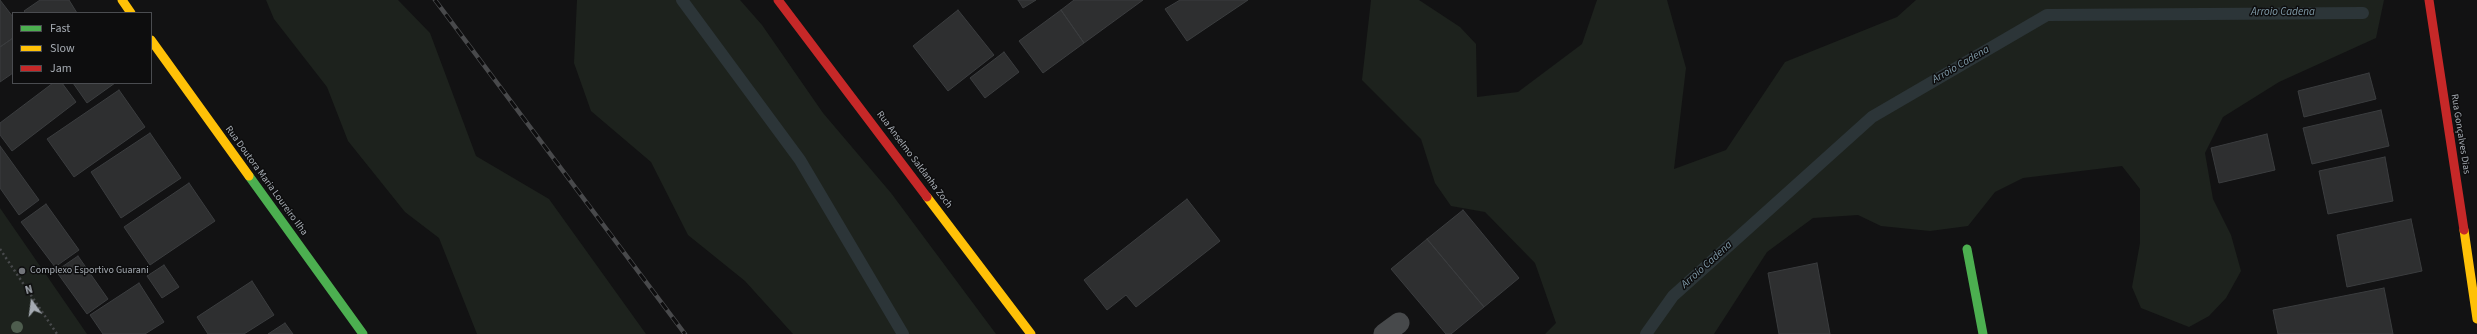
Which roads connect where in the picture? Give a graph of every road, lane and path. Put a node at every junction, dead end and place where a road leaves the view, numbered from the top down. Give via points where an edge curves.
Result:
1 (122, 0) edge
2 (778, 0) edge
3 (2429, 0) edge
4 (130, 12) edge
5 (152, 41) edge
6 (0, 249) edge
7 (1967, 249) dead end
8 (2477, 319) edge
9 (57, 334) edge
10 (362, 334) edge
11 (1032, 334) edge
12 (1983, 334) edge

1 - 4 street
2 - 11 street, Rua Anselmo Saldanha Zoch
3 - 8 street, Rua Gonçalves Dias
5 - 10 street, Rua Doutora Maria Loureiro Ilha
6 - 9 path
7 - 12 street

